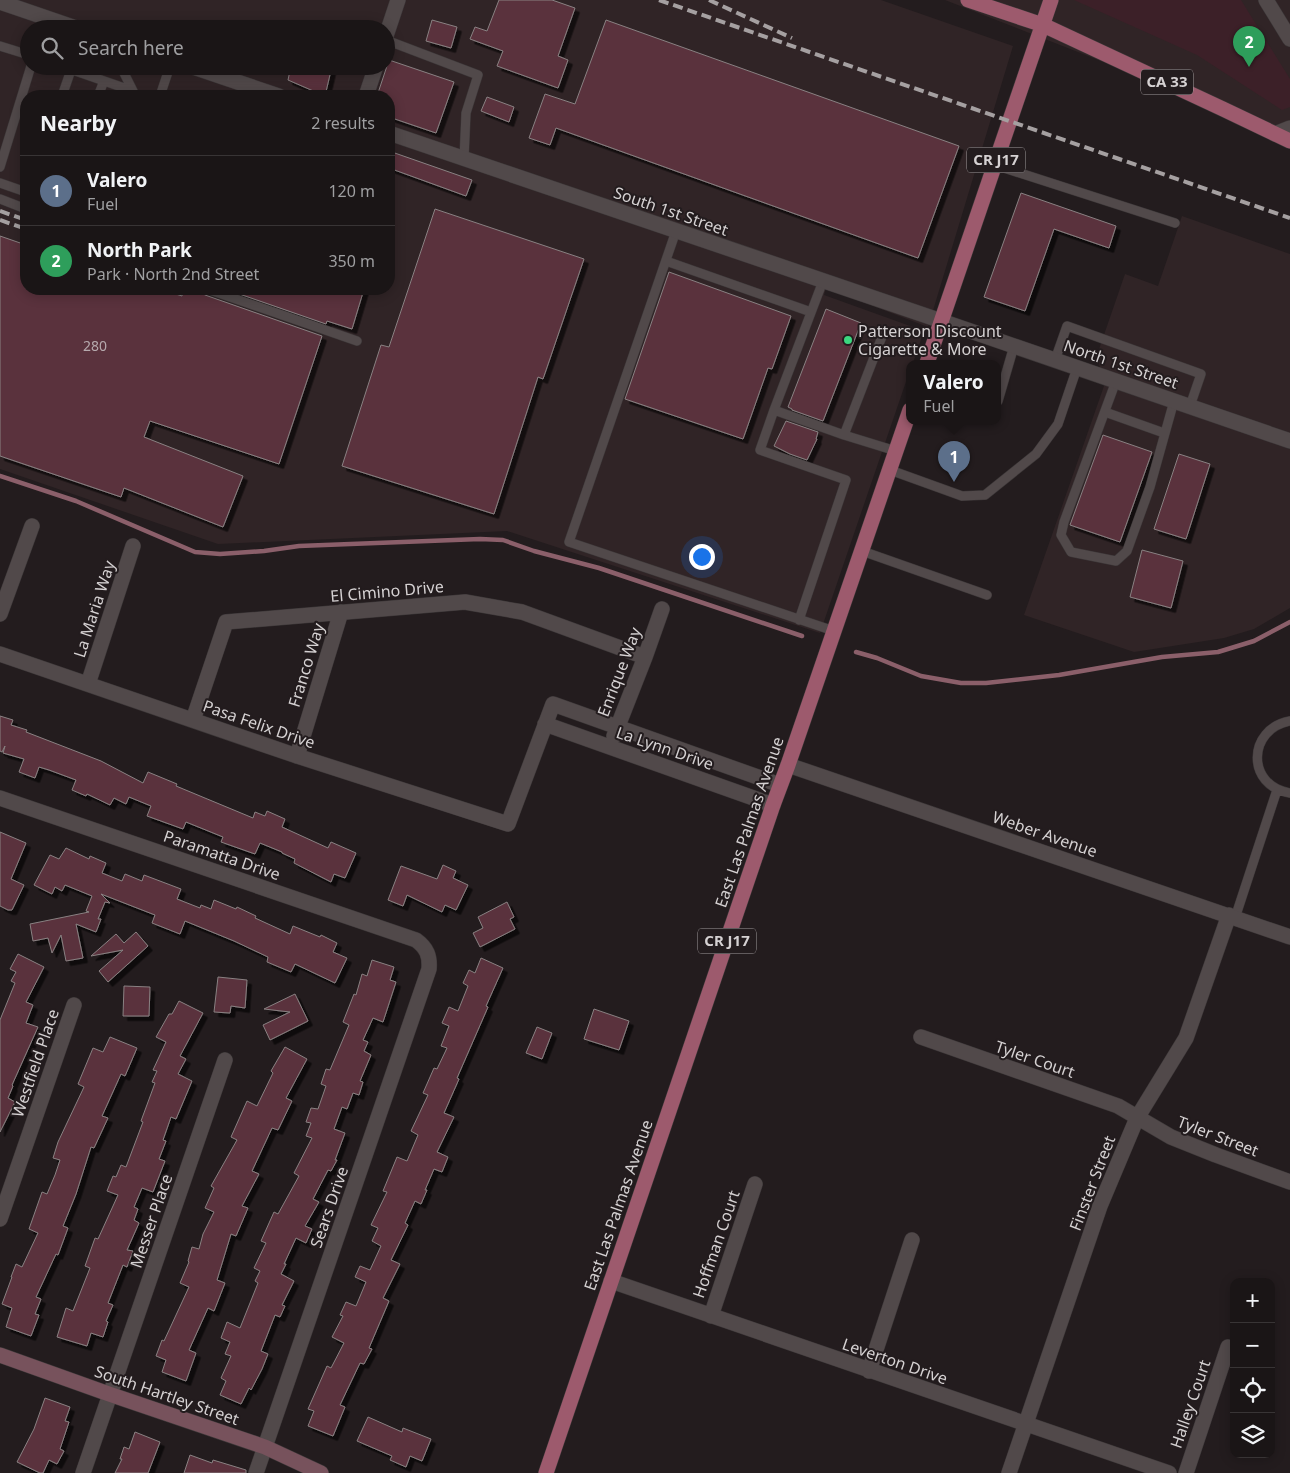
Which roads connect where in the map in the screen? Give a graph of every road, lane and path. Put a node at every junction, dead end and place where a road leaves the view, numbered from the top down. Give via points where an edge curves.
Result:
1 (398, 0) edge
2 (968, 0) edge
3 (1052, 0) edge
4 (1266, 0) edge
5 (0, 2) edge
6 (53, 20) edge
7 (391, 20) edge
8 (1042, 25) junction
9 (1290, 39) edge
10 (395, 43) edge
11 (0, 46) edge
12 (20, 53) edge
13 (28, 75) edge
14 (69, 75) edge
15 (86, 75) edge
16 (124, 75) edge
17 (167, 75) edge
18 (217, 75) edge
19 (373, 75) edge
20 (104, 81) junction
21 (24, 90) edge
22 (64, 90) edge
23 (100, 90) edge
24 (123, 90) edge
25 (130, 90) edge
26 (162, 90) edge
27 (261, 90) edge
28 (368, 90) edge
29 (20, 102) edge
30 (1290, 128) edge
31 (1275, 134) junction
32 (395, 136) edge
33 (1290, 141) edge
34 (464, 159) junction
35 (995, 165) junction
36 (0, 167) edge
37 (0, 183) edge
38 (20, 190) edge
39 (0, 200) edge
40 (20, 207) edge
41 (1175, 223) dead end
42 (676, 231) junction
43 (666, 261) junction
44 (823, 281) junction
45 (225, 295) edge
46 (811, 312) junction
47 (941, 321) junction
48 (882, 334) dead end
49 (357, 341) dead end
50 (1014, 346) junction
51 (927, 360) edge
52 (1055, 360) junction
53 (1077, 368) junction
54 (1116, 381) junction
55 (1001, 391) edge
56 (1174, 401) junction
57 (1190, 406) junction
58 (774, 410) junction
59 (1105, 412) junction
60 (906, 422) edge
61 (1164, 433) junction
62 (844, 435) junction
63 (1290, 441) edge
64 (896, 452) junction
65 (890, 470) junction
66 (32, 526) dead end
67 (134, 546) dead end
68 (862, 551) junction
69 (987, 595) dead end
70 (662, 609) dead end
71 (340, 612) junction
72 (0, 614) edge
73 (799, 620) junction
74 (834, 631) junction
75 (0, 654) edge
76 (645, 657) junction
77 (88, 684) junction
78 (193, 720) junction
79 (1290, 721) edge
80 (545, 724) junction
81 (617, 727) junction
82 (610, 747) junction
83 (297, 756) junction
84 (788, 765) junction
85 (780, 785) junction
86 (1277, 790) junction
87 (1290, 793) edge
88 (0, 798) edge
89 (773, 805) junction
90 (1232, 917) junction
91 (1290, 936) edge
92 (427, 952) joint
93 (74, 1005) dead end
94 (921, 1038) dead end
95 (225, 1060) dead end
96 (1136, 1118) junction
97 (1290, 1182) edge
98 (755, 1184) dead end
99 (0, 1219) edge
100 (912, 1240) dead end
101 (611, 1281) junction
102 (711, 1316) junction
103 (1228, 1347) dead end
104 (0, 1355) edge
105 (869, 1371) junction
106 (109, 1394) junction
107 (1026, 1424) junction
108 (265, 1447) junction
109 (83, 1473) edge
110 (256, 1473) edge
111 (321, 1473) edge
112 (546, 1473) edge
113 (1009, 1473) edge
114 (1169, 1473) edge
115 (1186, 1473) edge

1 - 7 street
2 - 8 main road, CA 33
3 - 8 main road, CR J17
4 - 9 street
5 - 6 street
8 - 31 main road, CA 33
8 - 35 main road, CR J17
10 - 34 lane via 478,75 466,113
11 - 12 lane
13 - 21 lane
14 - 22 lane
15 - 20 lane
16 - 25 lane
17 - 26 lane
18 - 27 street
19 - 28 street
20 - 23 lane
20 - 24 lane
29 - 36 lane
30 - 31 street
31 - 33 main road, CA 33
32 - 34 street, South 1st Street
34 - 42 street, South 1st Street
35 - 41 lane
35 - 47 main road, CR J17
37 - 38 lane
39 - 40 lane
42 - 43 lane
42 - 44 street, South 1st Street
43 - 46 lane
43 - 73 lane via 569,542
44 - 46 lane
44 - 47 street, South 1st Street
45 - 49 lane
46 - 58 lane
47 - 50 street, North 1st Street
47 - 51 main road, CR J17
48 - 62 lane
50 - 52 street, North 1st Street
50 - 55 lane
52 - 53 street, North 1st Street
52 - 57 lane via 1067,326 1201,374
53 - 54 street, North 1st Street
53 - 65 lane via 1058,424 1036,454 985,495 962,496
54 - 56 street, North 1st Street
54 - 59 lane
56 - 57 street, North 1st Street
56 - 61 lane
57 - 63 street, North 1st Street
58 - 62 lane
58 - 73 lane via 760,450 846,480
59 - 61 lane
59 - 61 lane via 1064,522 1061,535 1071,552 1116,561 1127,552 1150,487
60 - 64 main road, East Las Palmas Avenue / CR J17
62 - 64 lane
64 - 65 main road, East Las Palmas Avenue / CR J17
65 - 68 main road, East Las Palmas Avenue / CR J17
66 - 72 street
67 - 77 street, La Maria Way
68 - 69 lane
68 - 74 main road, East Las Palmas Avenue / CR J17
70 - 76 street, Enrique Way
71 - 76 street, El Cimino Drive via 464,602 522,612
71 - 78 street, El Cimino Drive via 226,622
71 - 83 street, Franco Way
73 - 74 lane
74 - 84 main road, East Las Palmas Avenue / CR J17
75 - 77 street, Pasa Felix Drive
76 - 81 street, Enrique Way
77 - 78 street, Pasa Felix Drive
78 - 83 street, Pasa Felix Drive
79 - 86 lane via 1270,729 1258,749 1261,773
80 - 81 street, La Lynn Drive via 552,704
80 - 82 street, La Lynn Drive
80 - 83 street, Pasa Felix Drive via 508,824
81 - 82 street, Enrique Way
81 - 85 street, La Lynn Drive
82 - 89 street, La Lynn Drive
84 - 85 main road, East Las Palmas Avenue / CR J17
84 - 90 street, Weber Avenue
85 - 89 main road, East Las Palmas Avenue / CR J17
86 - 87 lane
86 - 90 lane
88 - 92 street, Paramatta Drive via 416,940
89 - 101 main road, East Las Palmas Avenue / CR J17
90 - 91 street, Weber Avenue
90 - 96 street, Finster Street via 1186,1038
92 - 108 street, Sears Drive via 429,969
93 - 99 street, Westfield Place
94 - 96 street, Tyler Court via 1118,1106
95 - 106 street, Messer Place
96 - 97 street, Tyler Street via 1171,1137
96 - 107 street, Finster Street via 1100,1206
98 - 102 street, Hoffman Court
100 - 105 street
101 - 102 street, Leverton Drive
101 - 112 main road, East Las Palmas Avenue / CR J17
102 - 105 street, Leverton Drive
103 - 115 street, Halley Court
104 - 106 street, South Hartley Street
105 - 107 street, Leverton Drive
106 - 108 street, South Hartley Street
106 - 109 street, Messer Place
107 - 113 street, Finster Street
107 - 114 street, Leverton Drive
108 - 110 street, Sears Drive
108 - 111 street, South Hartley Street

